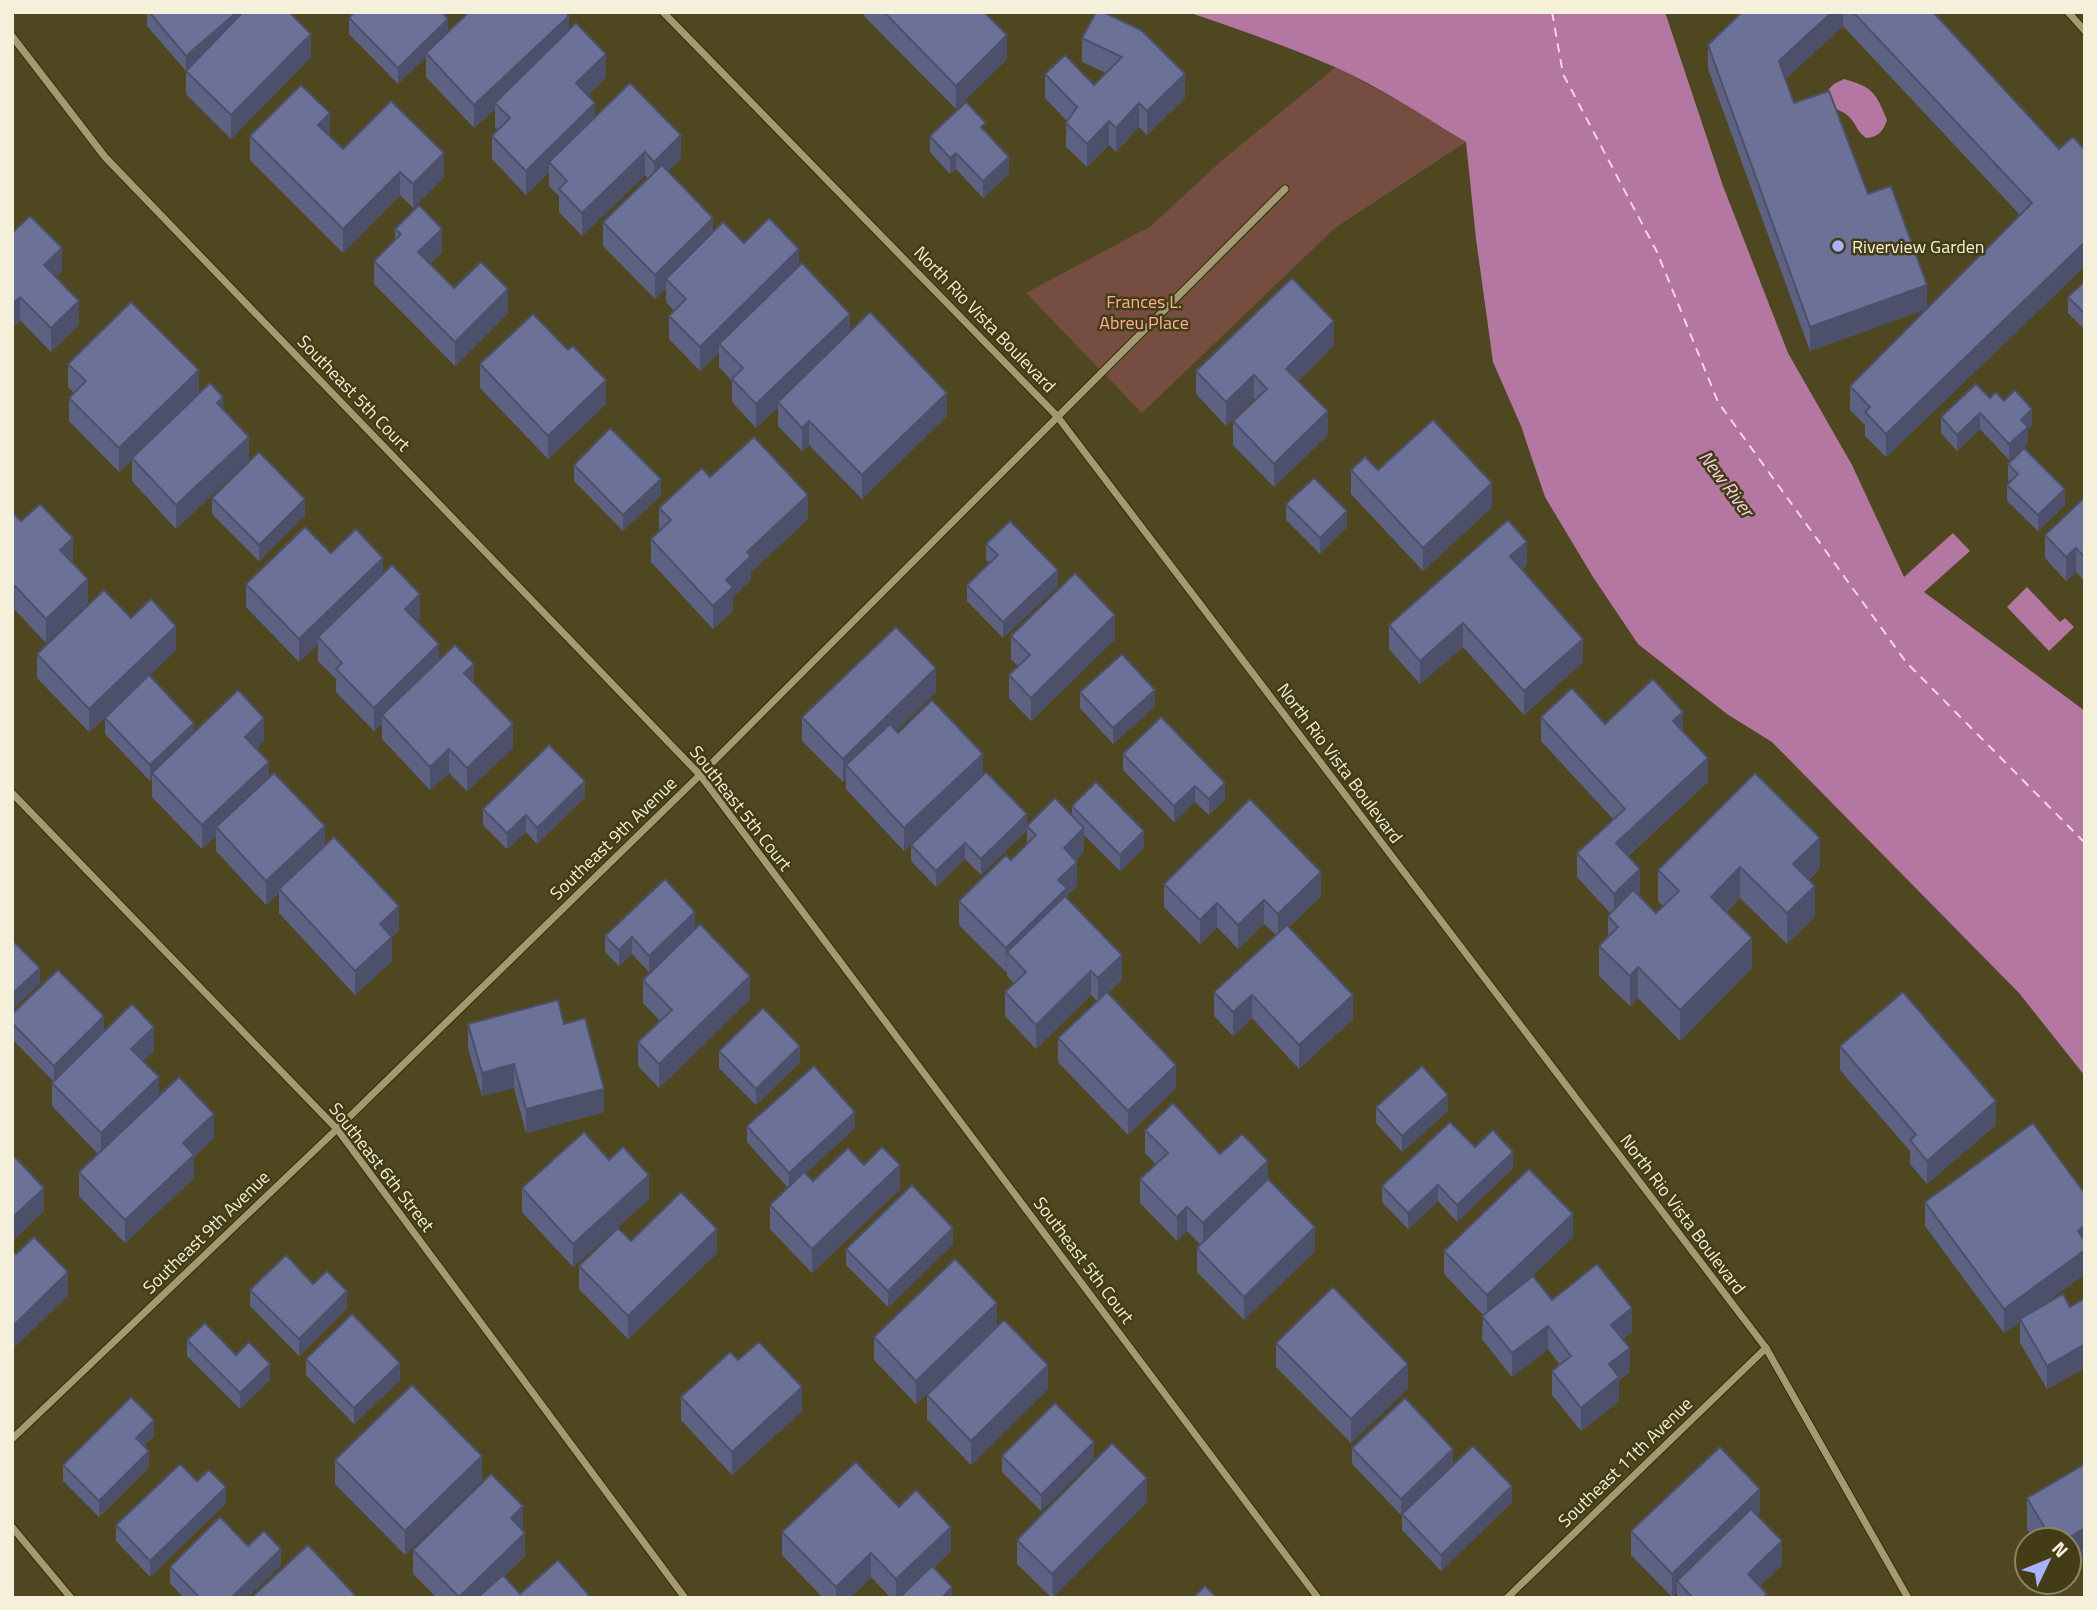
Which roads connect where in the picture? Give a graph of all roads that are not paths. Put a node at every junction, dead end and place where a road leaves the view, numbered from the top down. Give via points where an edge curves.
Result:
1 (663, 12) edge
2 (2068, 12) edge
3 (2085, 31) edge
4 (12, 36) edge
5 (1285, 190) dead end
6 (1057, 416) junction
7 (700, 775) junction
8 (12, 793) edge
9 (337, 1129) junction
10 (1766, 1348) junction
11 (12, 1439) edge
12 (12, 1527) edge
13 (71, 1598) edge
14 (685, 1598) edge
15 (1318, 1598) edge
16 (1507, 1598) edge
17 (1908, 1598) edge

1 - 6 street, North Rio Vista Boulevard
2 - 3 street
4 - 7 street, Southeast 5th Court via 105,157
5 - 6 street, Southeast 9th Avenue
6 - 7 street, Southeast 9th Avenue
6 - 10 street, North Rio Vista Boulevard
7 - 9 street, Southeast 9th Avenue
7 - 15 street, Southeast 5th Court
8 - 9 street, Southeast 6th Street
9 - 11 street, Southeast 9th Avenue
9 - 14 street, Southeast 6th Street
10 - 16 street, Southeast 11th Avenue
10 - 17 street, North Rio Vista Boulevard
12 - 13 street

